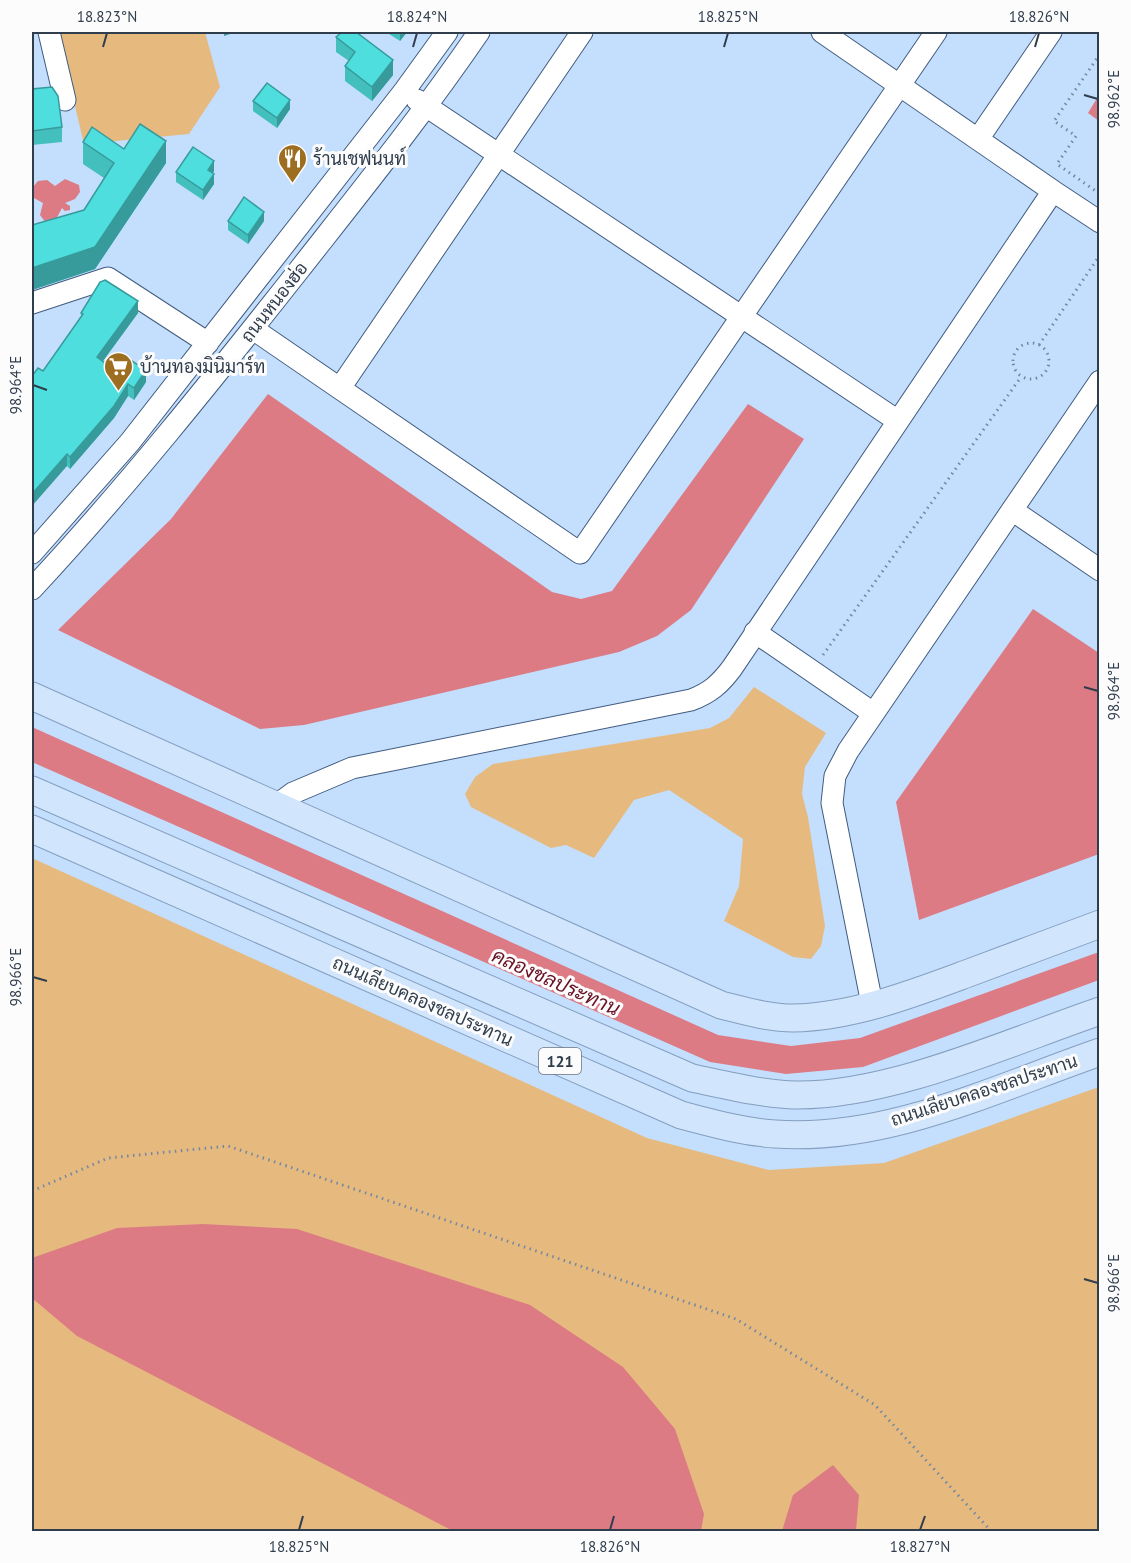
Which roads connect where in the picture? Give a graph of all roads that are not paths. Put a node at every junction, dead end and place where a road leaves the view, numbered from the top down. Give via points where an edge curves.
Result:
1 (50, 32) edge
2 (447, 32) edge
3 (480, 32) edge
4 (582, 32) edge
5 (822, 32) edge
6 (936, 32) edge
7 (1051, 32) edge
8 (900, 85) junction
9 (405, 90) junction
10 (65, 100) dead end
11 (428, 108) junction
12 (978, 139) junction
13 (498, 155) junction
14 (1053, 191) junction
15 (1100, 222) edge
16 (32, 303) edge
17 (741, 317) junction
18 (253, 329) junction
19 (208, 343) junction
20 (1100, 381) edge
21 (340, 388) junction
22 (898, 421) junction
23 (1012, 510) junction
24 (32, 553) edge
25 (1100, 570) edge
26 (32, 589) edge
27 (755, 632) junction
28 (37, 695) edge
29 (873, 713) junction
30 (32, 790) edge
31 (278, 804) junction
32 (32, 829) edge
33 (1100, 924) edge
34 (872, 1004) junction
35 (1100, 1011) edge
36 (1100, 1052) edge

1 - 10 street
2 - 9 street, ถนนหนองฮ่อ
3 - 11 street, ถนนหนองฮ่อ
4 - 13 street
5 - 8 street
6 - 8 street
7 - 12 street
8 - 12 street
8 - 17 street
9 - 11 street
9 - 19 street, ถนนหนองฮ่อ
11 - 13 street
11 - 18 street, ถนนหนองฮ่อ
12 - 14 street
13 - 17 street
13 - 21 street
14 - 15 street
14 - 22 street
16 - 19 street via 108,278
17 - 21 street via 580,553
17 - 22 street
18 - 21 street
18 - 26 street, ถนนหนองฮ่อ via 149,458
19 - 24 street, ถนนหนองฮ่อ via 130,442
20 - 23 street
22 - 27 street
23 - 25 street
23 - 29 street
27 - 29 street
27 - 31 street via 720,684 707,694 352,768 293,793
28 - 31 main road
29 - 34 street via 835,776 832,803
30 - 35 main road, ถนนเลียบคลองชลประทาน / 121 via 662,1065 692,1077 749,1090 806,1094 890,1082
31 - 34 main road via 721,1005 792,1018
32 - 36 main road, ถนนเลียบคลองชลประทาน / 121 via 681,1115 724,1126 774,1134 864,1129 923,1114
33 - 34 main road via 920,991

